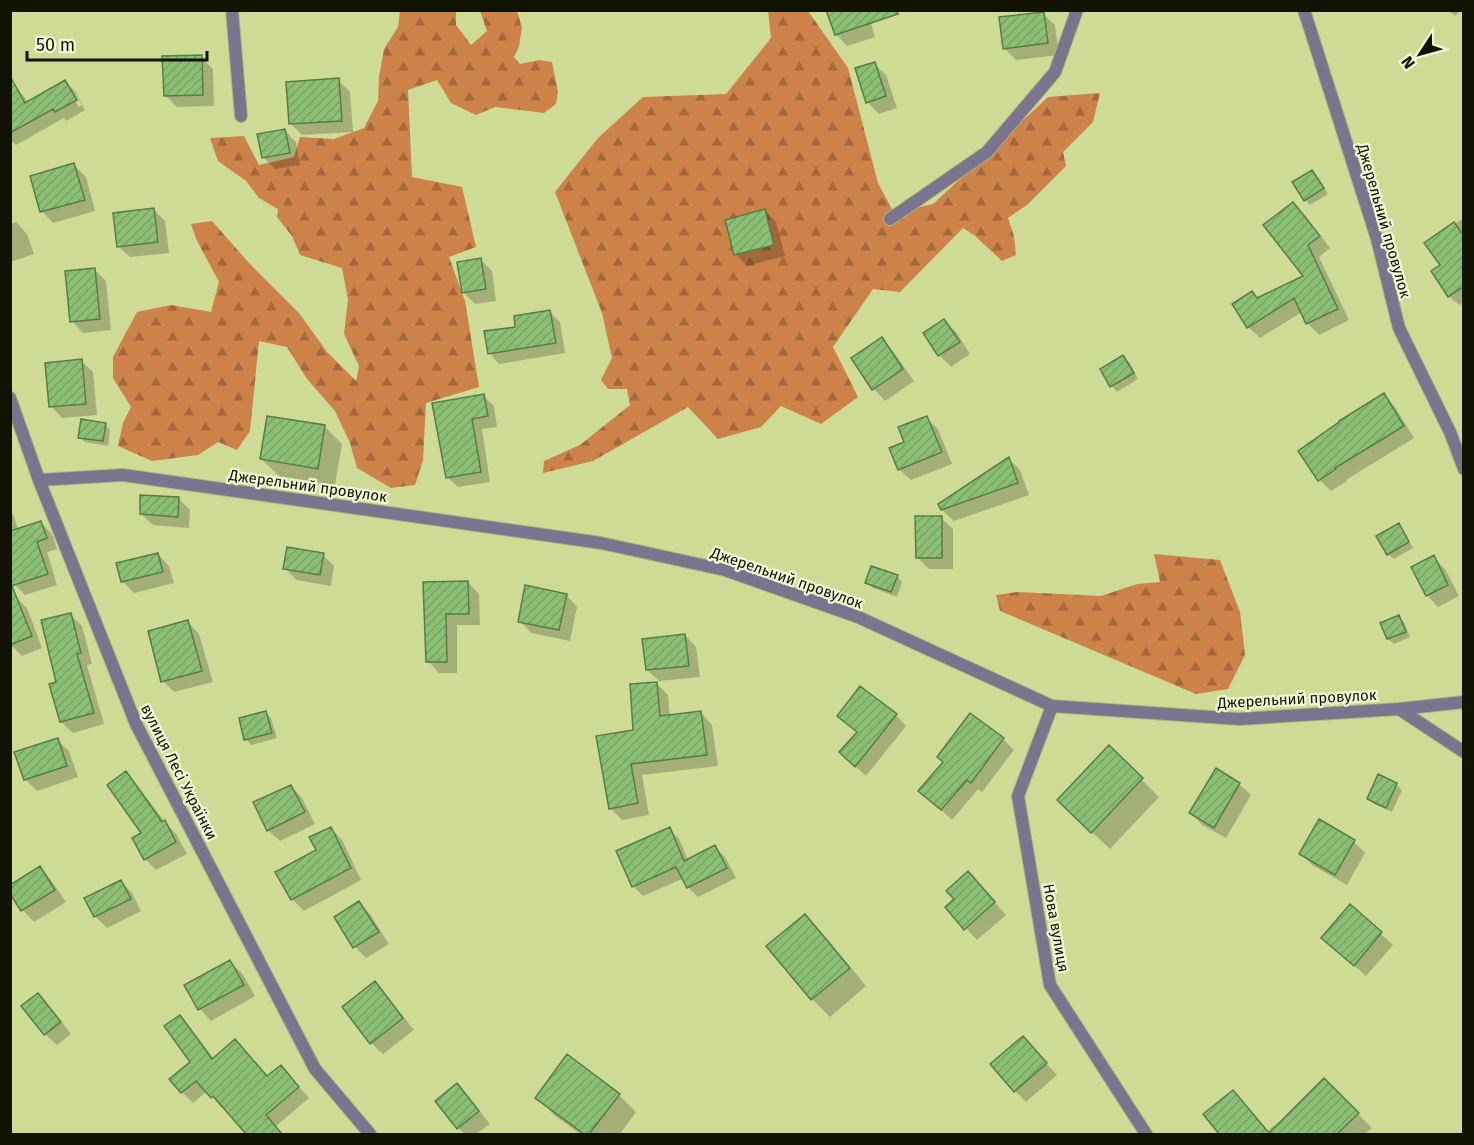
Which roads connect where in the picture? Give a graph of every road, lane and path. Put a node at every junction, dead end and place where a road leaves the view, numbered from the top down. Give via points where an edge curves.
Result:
1 (232, 10) edge
2 (1077, 10) edge
3 (1304, 10) edge
4 (241, 116) dead end
5 (890, 219) dead end
6 (10, 398) edge
7 (1464, 469) edge
8 (39, 480) junction
9 (1464, 702) edge
10 (1052, 706) junction
11 (1399, 709) junction
12 (1464, 752) edge
13 (370, 1134) edge
14 (1146, 1134) edge

1 - 4 street
2 - 5 street via 1054,72 987,152
3 - 7 street, Джерельний провулок via 1377,239 1399,328
6 - 8 street, вулиця Лесі Українки
8 - 10 street, Джерельний провулок via 123,475 601,543 725,570 858,617
8 - 13 street, вулиця Лесі Українки via 136,724 315,1069
9 - 11 street, Джерельний провулок
10 - 11 street, Джерельний провулок via 1239,719
10 - 14 street, Нова вулиця via 1018,796 1050,984
11 - 12 street

